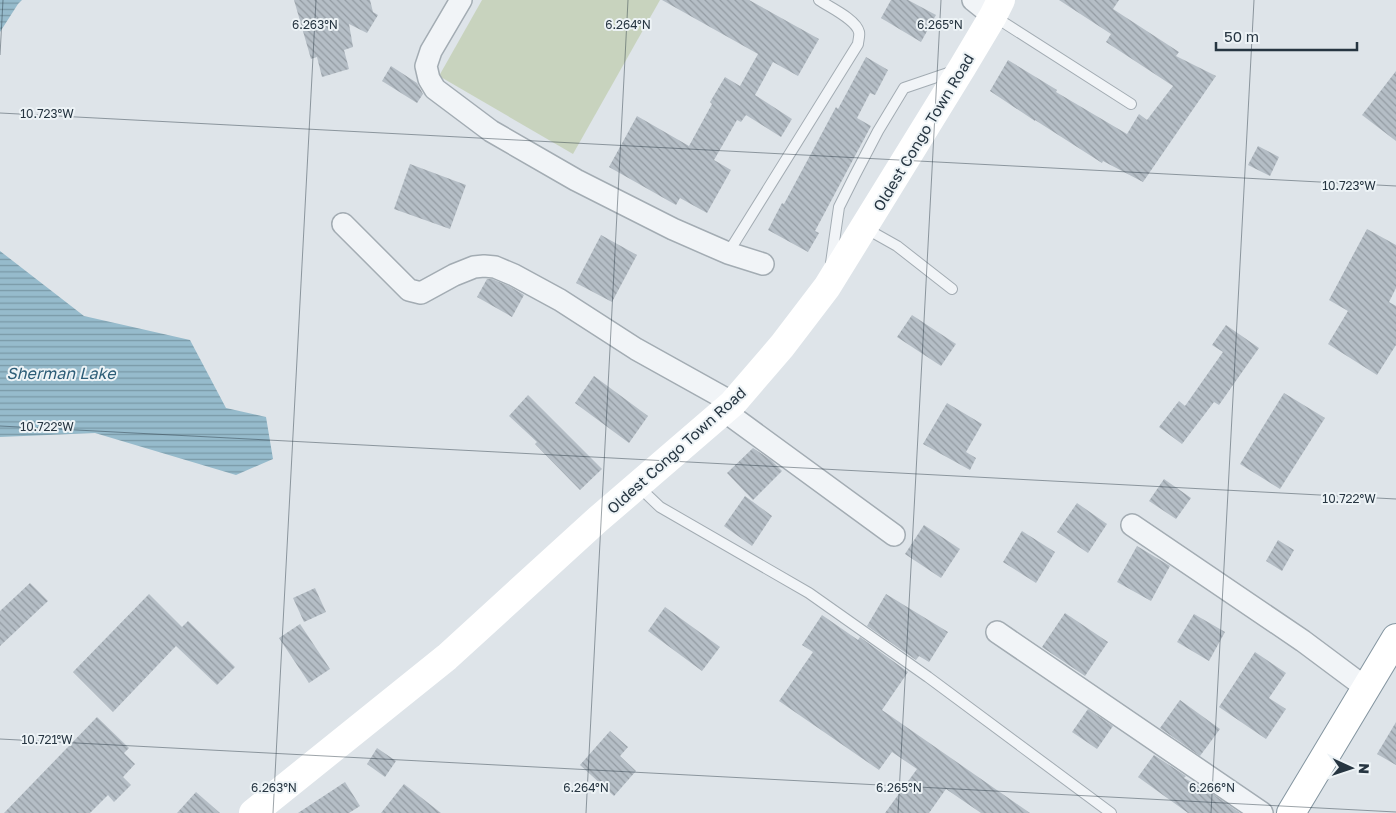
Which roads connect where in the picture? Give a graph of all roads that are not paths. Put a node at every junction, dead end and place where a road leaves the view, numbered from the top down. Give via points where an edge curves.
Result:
1 (461, 0) edge
2 (819, 0) edge
3 (989, 5) edge
4 (962, 68) junction
5 (1131, 104) dead end
6 (343, 224) dead end
7 (864, 228) junction
8 (728, 253) junction
9 (763, 264) dead end
10 (827, 287) junction
11 (952, 290) dead end
12 (728, 407) junction
13 (637, 486) junction
14 (1132, 525) dead end
15 (894, 535) dead end
16 (997, 632) dead end
17 (1396, 638) edge
18 (1366, 688) junction
19 (253, 813) edge
20 (1111, 813) edge
21 (1262, 813) edge
22 (1291, 813) edge

1 - 8 street via 431,51 426,66 435,89 491,131 576,180
2 - 8 lane via 855,26 859,33 858,44
3 - 4 main road, Oldest Congo Town Road
3 - 5 lane
4 - 7 main road, Oldest Congo Town Road
4 - 10 lane via 904,88 878,131 840,207
6 - 12 street via 409,290 421,293 454,275 484,266 495,267 560,300
7 - 10 main road, Oldest Congo Town Road
7 - 11 lane via 898,246
8 - 9 street
10 - 12 main road, Oldest Congo Town Road via 782,346
12 - 13 main road, Oldest Congo Town Road
12 - 15 street
13 - 19 main road, Oldest Congo Town Road via 447,657
13 - 20 lane via 660,507 817,598
14 - 18 street via 1303,641
16 - 21 street
17 - 18 main road
18 - 22 main road

